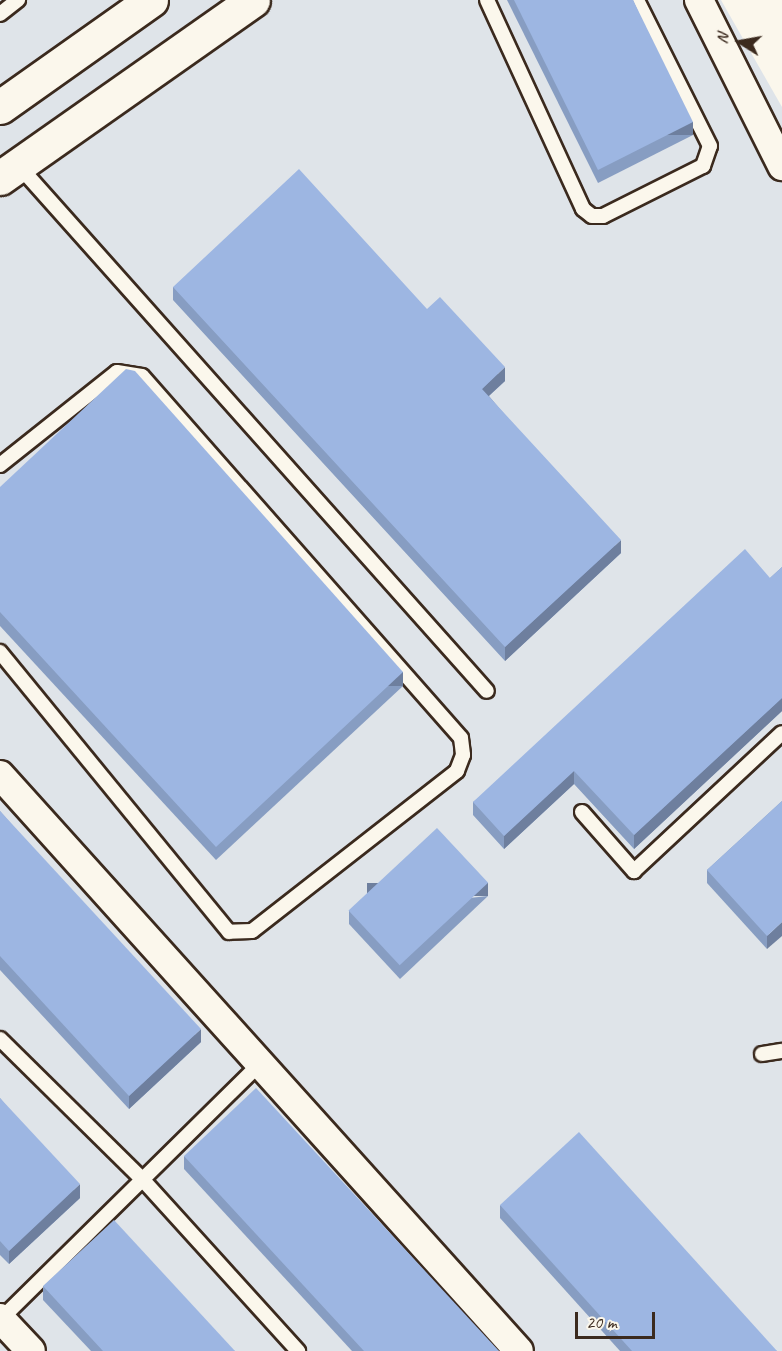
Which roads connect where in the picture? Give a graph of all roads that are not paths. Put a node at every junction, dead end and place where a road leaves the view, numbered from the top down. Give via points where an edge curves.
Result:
1 (18, 0) edge
2 (151, 0) edge
3 (253, 0) edge
4 (487, 0) edge
5 (637, 0) edge
6 (699, 0) edge
7 (0, 14) edge
8 (2, 100) edge
9 (782, 166) edge
10 (9, 172) edge
11 (0, 465) edge
12 (0, 652) edge
13 (487, 692) dead end
14 (782, 733) edge
15 (0, 775) edge
16 (582, 812) dead end
17 (0, 1039) edge
18 (782, 1051) edge
19 (762, 1054) dead end
20 (261, 1064) junction
21 (143, 1180) junction
22 (0, 1319) edge
23 (31, 1351) edge
24 (298, 1351) edge
25 (519, 1351) edge

1 - 7 lane
2 - 8 street
3 - 10 street
4 - 5 lane via 583,209 592,216 603,216 703,166 710,146
6 - 9 street
10 - 13 lane
11 - 12 lane via 117,372 142,376 461,738 463,755 458,771 252,931 229,932
14 - 16 lane via 634,871
15 - 20 street
17 - 21 lane
18 - 19 lane
20 - 21 lane
20 - 25 street
21 - 22 lane
21 - 24 lane
22 - 23 street

